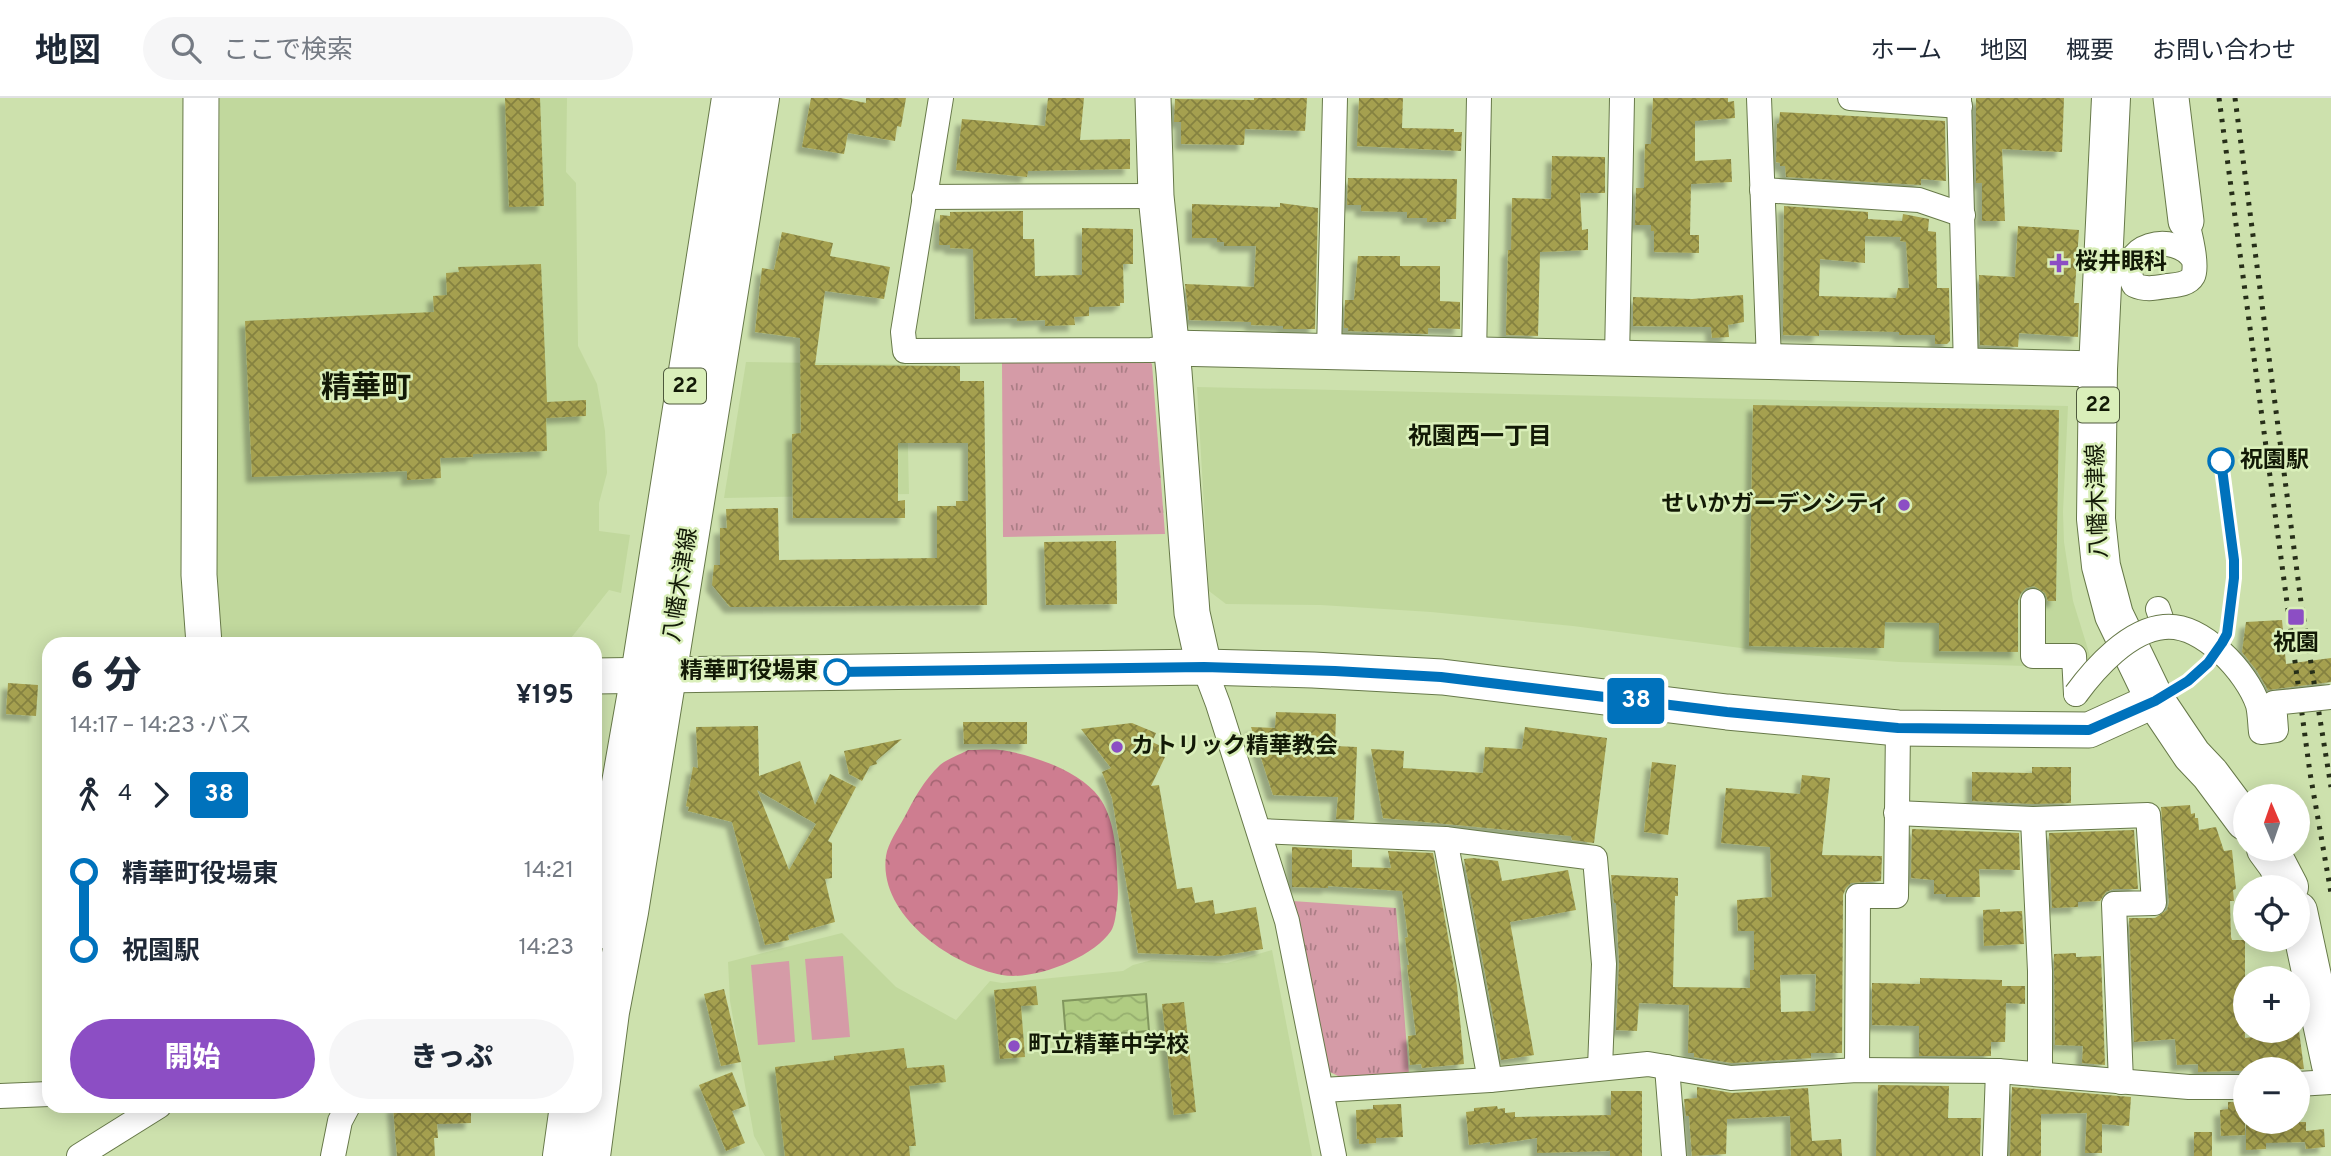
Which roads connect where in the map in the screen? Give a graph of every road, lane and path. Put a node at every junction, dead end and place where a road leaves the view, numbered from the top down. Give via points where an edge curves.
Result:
1 (201, 98) edge
2 (732, 98) edge
3 (761, 98) edge
4 (941, 98) edge
5 (1153, 98) edge
6 (1335, 98) edge
7 (1479, 98) edge
8 (1622, 98) edge
9 (1759, 98) edge
10 (1850, 98) edge
11 (2111, 98) edge
12 (2171, 98) edge
13 (1960, 102) edge
14 (1762, 190) junction
15 (1156, 195) junction
16 (924, 197) junction
17 (1963, 215) junction
18 (2177, 232) junction
19 (1171, 348) junction
20 (1329, 352) junction
21 (1474, 356) junction
22 (1617, 359) junction
23 (1769, 362) junction
24 (1966, 368) junction
25 (2098, 369) junction
26 (2032, 601) dead end
27 (203, 637) edge
28 (1204, 667) junction
29 (653, 675) junction
30 (602, 676) edge
31 (2331, 697) edge
32 (2155, 701) junction
33 (1898, 728) junction
34 (2233, 805) edge
35 (1896, 813) junction
36 (2033, 819) junction
37 (1259, 831) junction
38 (1445, 839) junction
39 (605, 913) edge
40 (2307, 952) edge
41 (2331, 1065) edge
42 (1667, 1067) junction
43 (1600, 1068) junction
44 (1857, 1070) junction
45 (1998, 1071) junction
46 (2040, 1074) junction
47 (602, 1077) edge
48 (1490, 1080) junction
49 (2121, 1082) junction
50 (2331, 1082) edge
51 (2310, 1083) edge
52 (2233, 1087) edge
53 (1323, 1090) junction
54 (42, 1094) edge
55 (0, 1096) edge
56 (148, 1113) edge
57 (344, 1113) edge
58 (568, 1113) edge
59 (597, 1113) edge
60 (79, 1156) edge
61 (333, 1156) edge
62 (562, 1156) edge
63 (591, 1156) edge
64 (1334, 1156) edge
65 (1674, 1156) edge
66 (1994, 1156) edge

1 - 27 street via 199,575
2 - 29 main road, 八幡木津線 / 22
3 - 29 main road, 八幡木津線 / 22
4 - 16 street
5 - 15 street
6 - 20 street
7 - 21 street
8 - 22 street
9 - 14 street
10 - 13 street
11 - 25 main road, 八幡木津線 / 22
12 - 18 street
13 - 17 street
14 - 17 street via 1919,200
14 - 23 street
15 - 16 street
15 - 19 street
16 - 19 street via 903,332 905,351
17 - 24 street
18 - 18 street via 2194,260 2193,276 2180,285 2143,289 2134,285 2131,258
19 - 20 street
19 - 28 street via 1192,613
20 - 21 street
21 - 22 street
22 - 23 street
23 - 24 street
24 - 25 street
25 - 32 main road, 八幡木津線 / 22 via 2096,519 2101,566 2114,615
26 - 31 street, bridge via 2033,656 2074,656 2076,694 2109,651 2161,618 2197,635 2226,657 2250,687 2259,707 2261,732 2276,730 2273,695
28 - 29 street
28 - 33 street via 1441,677
28 - 37 street
29 - 30 street
29 - 39 main road, 八幡木津線 / 22
32 - 33 street via 2089,730
32 - 34 main road, 八幡木津線 / 22
33 - 35 street
35 - 36 street
35 - 44 street via 1896,896 1858,896
36 - 46 street
36 - 49 street via 2148,815 2154,903 2114,904
37 - 38 street
37 - 53 street via 1287,921
38 - 43 street via 1595,858 1604,964
38 - 48 street
39 - 47 main road, 八幡木津線 / 22 via 611,1012
40 - 41 main road
42 - 43 street
42 - 44 street via 1731,1079
42 - 65 street
43 - 48 street
44 - 45 street
45 - 46 street
45 - 66 street
46 - 49 street
48 - 53 street
49 - 52 street
50 - 51 street
53 - 64 street
54 - 55 street
56 - 60 street
57 - 61 street
58 - 62 main road
59 - 63 main road, 八幡木津線 / 22

